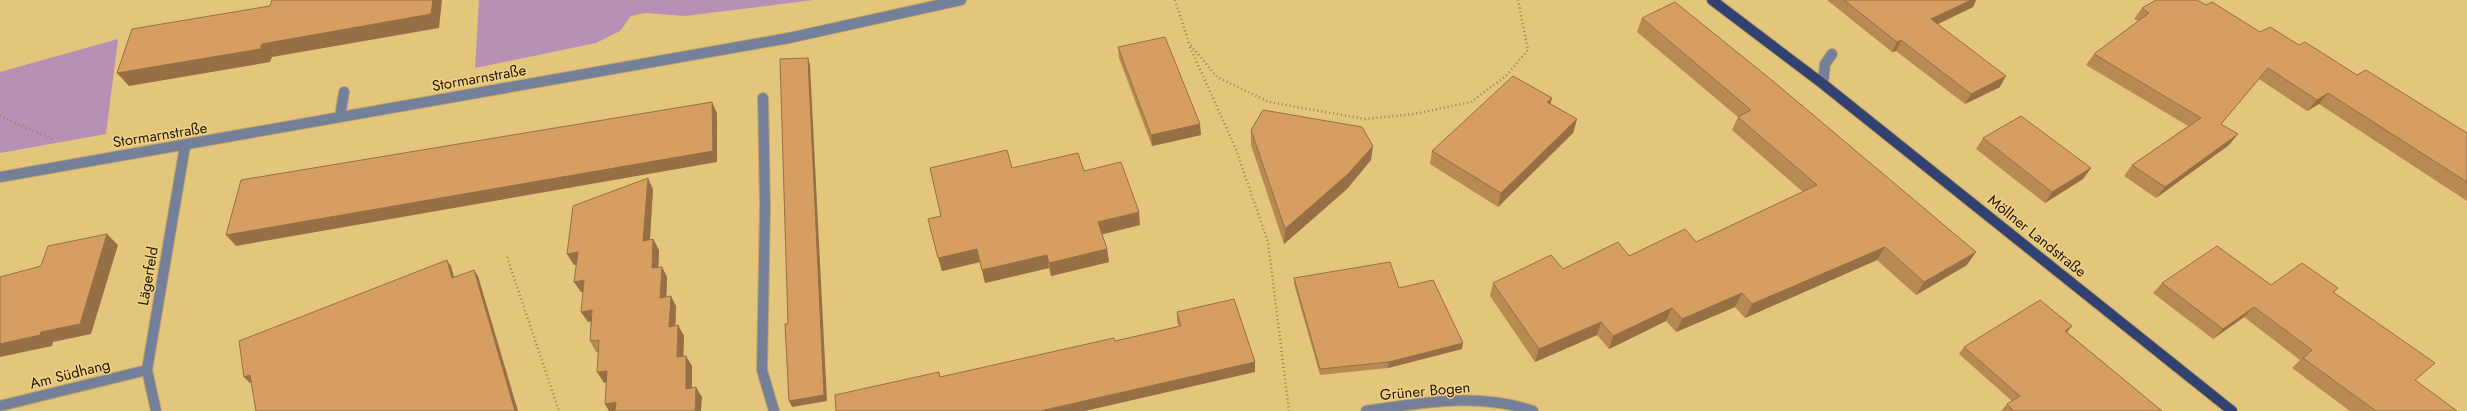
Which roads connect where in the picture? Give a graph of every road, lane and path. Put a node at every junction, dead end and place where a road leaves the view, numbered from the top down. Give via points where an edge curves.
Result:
1 (961, 0) edge
2 (1175, 0) edge
3 (1518, 0) edge
4 (1712, 0) edge
5 (1189, 43) junction
6 (1832, 54) dead end
7 (1823, 84) junction
8 (344, 92) dead end
9 (763, 98) dead end
10 (0, 116) edge
11 (340, 118) junction
12 (56, 141) dead end
13 (185, 146) junction
14 (0, 178) edge
15 (507, 257) dead end
16 (147, 370) junction
17 (0, 406) edge
18 (156, 411) edge
19 (559, 411) edge
20 (774, 411) edge
21 (1289, 411) edge
22 (1366, 411) edge
23 (1533, 411) edge
24 (2232, 411) edge

1 - 11 street, Stormarnstraße via 789,38
2 - 5 path
3 - 5 path via 1528,50 1506,76 1471,102 1414,114 1365,119 1269,102 1217,77
4 - 7 main road, Möllner Landstraße
5 - 21 path via 1235,147 1268,242
6 - 7 street via 1825,64
7 - 24 main road, Möllner Landstraße
8 - 11 street
9 - 20 street via 765,206 762,370
10 - 12 path
11 - 13 street, Stormarnstraße
13 - 14 street, Stormarnstraße
13 - 16 street, Lägerfeld
15 - 19 path
16 - 17 street, Am Südhang
16 - 18 street, Lägerfeld
22 - 23 street, Grüner Bogen via 1464,400 1522,406

